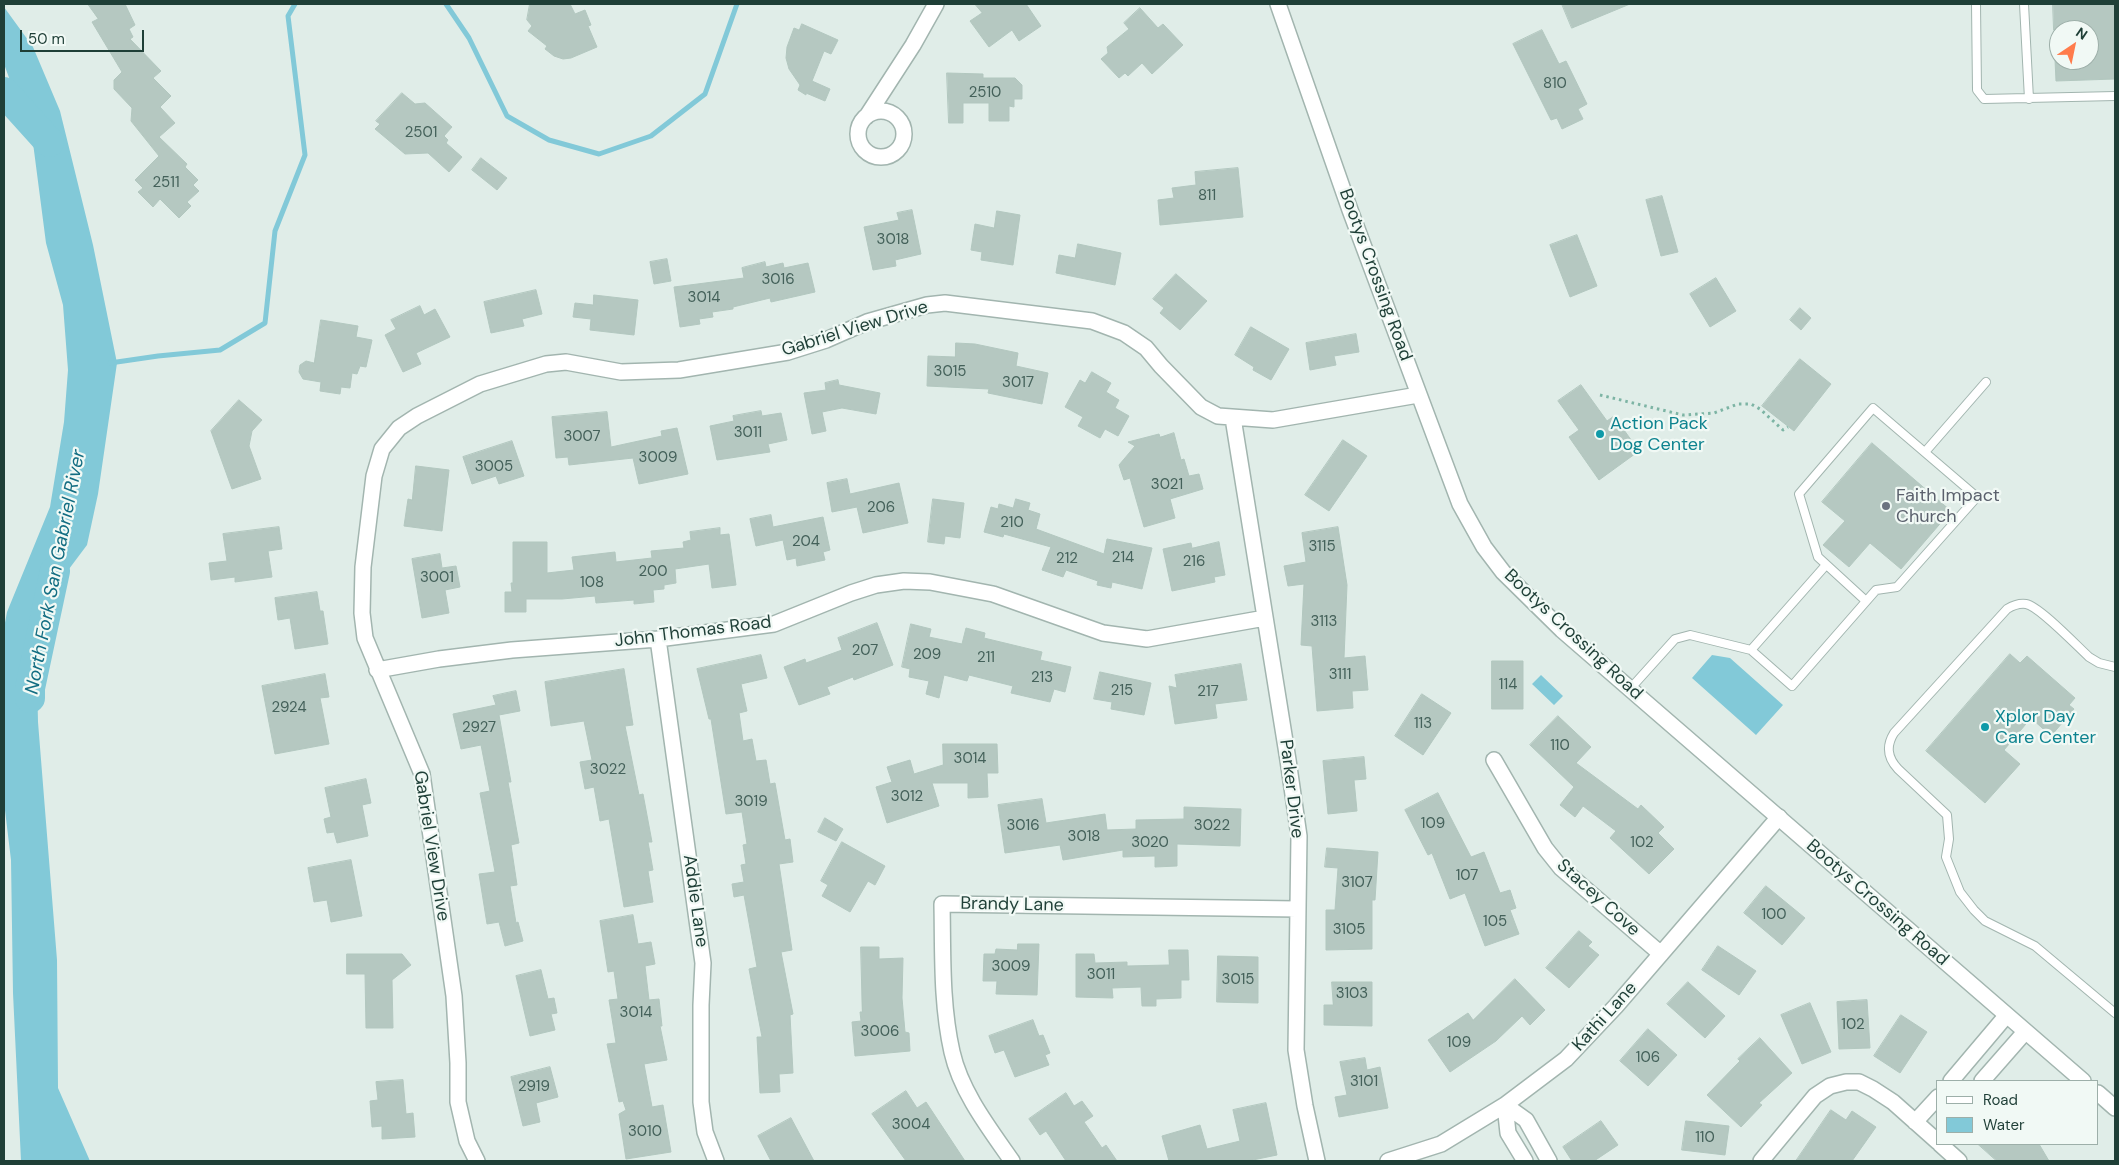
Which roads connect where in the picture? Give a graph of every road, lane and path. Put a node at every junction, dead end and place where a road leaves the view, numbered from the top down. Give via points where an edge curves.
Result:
1 (936, 4) edge
2 (1278, 4) edge
3 (1976, 4) edge
4 (2024, 4) edge
5 (2115, 96) edge
6 (2028, 99) junction
7 (867, 116) dead end
8 (1986, 382) dead end
9 (1418, 395) junction
10 (1600, 395) dead end
11 (1233, 418) junction
12 (1788, 427) dead end
13 (1925, 452) junction
14 (1826, 565) junction
15 (1866, 601) junction
16 (1265, 618) junction
17 (658, 639) junction
18 (1751, 650) junction
19 (2115, 667) edge
20 (377, 670) junction
21 (1630, 689) junction
22 (1494, 760) dead end
23 (1779, 818) junction
24 (1297, 909) junction
25 (1661, 954) junction
26 (2115, 1013) edge
27 (2006, 1016) junction
28 (2025, 1032) junction
29 (1952, 1080) edge
30 (1983, 1080) edge
31 (2083, 1080) edge
32 (2099, 1094) edge
33 (1936, 1098) edge
34 (1505, 1105) junction
35 (2115, 1108) edge
36 (1915, 1122) junction
37 (1936, 1138) edge
38 (1943, 1145) edge
39 (477, 1161) edge
40 (716, 1161) edge
41 (1012, 1161) edge
42 (1317, 1161) edge
43 (1388, 1161) edge
44 (1525, 1161) edge
45 (1550, 1161) edge
46 (1762, 1161) edge
47 (1959, 1161) edge

1 - 7 street
2 - 9 street, Bootys Crossing Road
3 - 6 lane via 1977,90 1984,99
4 - 6 lane
5 - 6 lane
8 - 13 lane
9 - 11 street, Gabriel View Drive via 1273,420
9 - 21 street, Bootys Crossing Road via 1460,504 1502,572
10 - 12 path via 1683,415 1714,413 1738,404 1751,404 1783,430
11 - 16 street, Parker Drive
11 - 20 street, Gabriel View Drive via 1218,416 1201,407 1146,348 1124,333 1092,321 946,303 867,322 788,352 679,370 621,372 566,362 546,364 480,384 418,416 399,428 382,449 374,476 363,567 364,638
13 - 14 lane via 1873,408 1799,494 1818,557
13 - 15 lane via 1977,497 1897,587 1876,590
14 - 15 lane
14 - 18 lane
15 - 18 lane via 1792,686
16 - 17 street, John Thomas Road via 1147,639 1103,633 992,594 930,582 904,581 851,593 774,624
16 - 24 street, Parker Drive via 1299,836
17 - 20 street, John Thomas Road via 512,650
17 - 40 street, Addie Lane via 703,963 701,1102 705,1132
18 - 21 lane via 1690,635 1675,638
19 - 26 lane via 2089,658 2027,604 2014,605 2007,608 1894,733 1888,742 1888,752 1898,770 1947,815 1946,857 1960,892 1974,910 1985,921 2035,946
20 - 39 street, Gabriel View Drive via 422,774 453,990 458,1102 467,1140
21 - 23 street, Bootys Crossing Road
22 - 25 street, Stacey Cove via 1560,868
23 - 25 street, Kathi Lane
23 - 27 street, Bootys Crossing Road
24 - 41 street, Brandy Lane via 942,904 945,1006 952,1053 965,1087
24 - 42 street, Parker Drive via 1296,1050
25 - 34 street, Kathi Lane via 1566,1059
27 - 28 street, Bootys Crossing Road
27 - 29 street
28 - 30 street
28 - 31 street, Bootys Crossing Road
32 - 35 street
33 - 36 street
34 - 43 street, Kathi Lane via 1441,1144
34 - 44 street via 1508,1133
34 - 45 street via 1526,1120
36 - 37 street
36 - 46 street via 1893,1102 1859,1082 1830,1086 1815,1096
38 - 47 street

